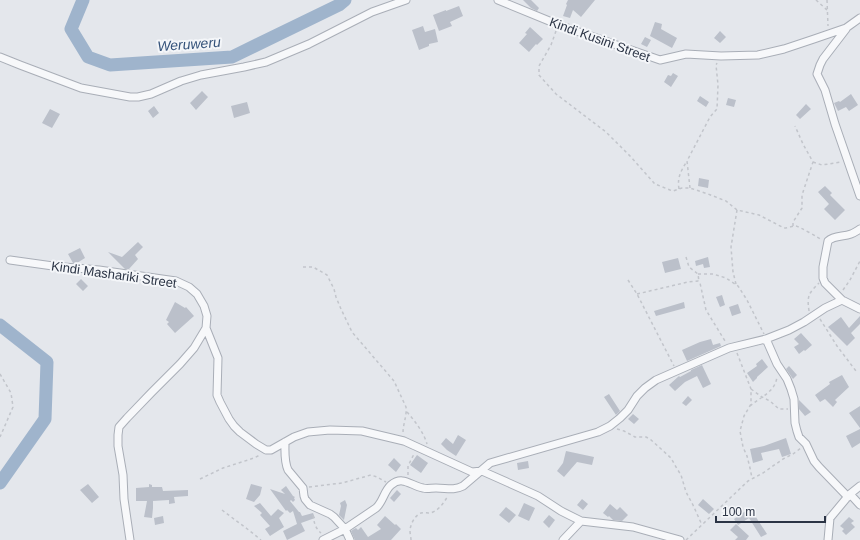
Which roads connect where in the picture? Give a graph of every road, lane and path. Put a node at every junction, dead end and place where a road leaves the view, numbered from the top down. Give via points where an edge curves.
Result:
1 (406, 0) edge
2 (498, 0) edge
3 (816, 0) edge
4 (827, 0) edge
5 (827, 10) junction
6 (860, 18) edge
7 (559, 25) junction
8 (846, 28) junction
9 (828, 34) junction
10 (0, 56) edge
11 (721, 56) junction
12 (795, 126) dead end
13 (686, 161) junction
14 (848, 161) junction
15 (813, 162) junction
16 (690, 188) junction
17 (679, 189) junction
18 (860, 196) edge
19 (737, 210) junction
20 (793, 226) junction
21 (860, 229) edge
22 (826, 247) junction
23 (686, 256) dead end
24 (10, 260) dead end
25 (860, 261) edge
26 (303, 268) dead end
27 (698, 274) junction
28 (823, 278) junction
29 (628, 280) dead end
30 (699, 282) junction
31 (736, 284) junction
32 (637, 294) junction
33 (840, 298) junction
34 (860, 309) edge
35 (816, 314) junction
36 (804, 322) junction
37 (206, 328) junction
38 (766, 339) junction
39 (732, 347) junction
40 (776, 364) junction
41 (677, 371) junction
42 (856, 371) dead end
43 (0, 374) edge
44 (751, 389) junction
45 (762, 397) junction
46 (750, 406) junction
47 (795, 410) junction
48 (407, 412) junction
49 (610, 426) junction
50 (0, 436) edge
51 (404, 441) junction
52 (285, 442) junction
53 (806, 444) junction
54 (417, 447) junction
55 (271, 450) junction
56 (430, 452) junction
57 (482, 471) junction
58 (752, 478) junction
59 (200, 479) dead end
60 (411, 484) junction
61 (390, 485) junction
62 (860, 486) edge
63 (303, 488) junction
64 (453, 490) junction
65 (849, 495) junction
66 (860, 505) edge
67 (313, 507) junction
68 (222, 510) dead end
69 (581, 521) junction
70 (702, 525) junction
71 (345, 529) junction
72 (326, 538) edge
73 (130, 540) edge
74 (261, 540) edge
75 (350, 540) edge
76 (411, 540) edge
77 (563, 540) edge
78 (680, 540) edge
79 (686, 540) edge
80 (828, 540) edge

1 - 10 street via 372,12 309,44 266,62 201,75 138,97 81,88
2 - 7 street, Kindi Kusini Street
3 - 5 path
4 - 5 path
5 - 9 path
6 - 8 street, Kindi Kusini Street
7 - 11 street, Kindi Kusini Street via 657,59 686,54
7 - 17 path via 540,66 539,75 556,94 606,132 655,184 673,191
8 - 9 street, Kindi Kusini Street
8 - 14 street via 823,59 817,74 825,90
9 - 11 street, Kindi Kusini Street via 758,55
11 - 13 path via 716,64 717,109
12 - 15 path
13 - 16 path
13 - 17 path via 678,181
14 - 15 path via 822,165
14 - 18 street
15 - 20 path via 802,195 802,208
16 - 17 path
16 - 19 path via 726,201
19 - 20 path via 760,215 784,228
19 - 31 path via 730,247
20 - 22 path via 819,237
21 - 22 street via 851,234 830,238
22 - 28 street via 822,267
23 - 27 path via 689,267
24 - 37 street, Kindi Mashariki Street via 176,281 197,294 207,316
25 - 33 path
26 - 48 path via 313,267 327,276 352,332 394,381
27 - 30 path
27 - 31 path via 713,274
28 - 33 street
28 - 36 path via 808,296 808,314
29 - 32 path
30 - 32 path via 688,282
30 - 39 path via 706,310
31 - 38 path
32 - 41 path
33 - 34 street
33 - 35 street
35 - 36 street
35 - 42 path
36 - 38 street
37 - 55 street, Kindi Mashariki Street via 218,358 217,395 229,419 248,438 266,450
37 - 73 street via 194,348 119,428 118,446
38 - 39 street
38 - 40 street
39 - 41 street
39 - 44 path
40 - 45 path via 776,384
40 - 47 street via 792,389
41 - 49 street via 645,388 628,410
43 - 50 path via 11,393 13,407
44 - 45 path
44 - 46 path
45 - 46 path
45 - 47 path via 779,409
46 - 58 path via 740,431
47 - 53 street via 797,431
48 - 51 path
48 - 56 path via 426,440
49 - 57 street via 598,432 490,463
49 - 70 path via 635,437 650,439 671,458
51 - 52 street via 362,431 330,430 308,432
51 - 54 street
52 - 55 street
52 - 63 street via 288,470
53 - 58 path
53 - 65 street via 818,467
54 - 56 street
54 - 60 path via 408,466
55 - 59 path
56 - 57 street via 472,472
57 - 64 street via 464,486
57 - 69 street via 538,496
58 - 70 path
60 - 61 street via 400,480
60 - 64 street via 426,489
61 - 63 path via 371,475 342,483
61 - 71 street via 379,506
62 - 65 street
63 - 67 street via 304,496
64 - 76 path via 435,512 422,512 415,518 410,527
65 - 66 street
65 - 80 street via 830,518
67 - 71 street via 330,514
67 - 72 path via 315,526
68 - 74 path
69 - 77 street
69 - 78 street via 633,527
70 - 79 path
71 - 72 street
71 - 75 street

